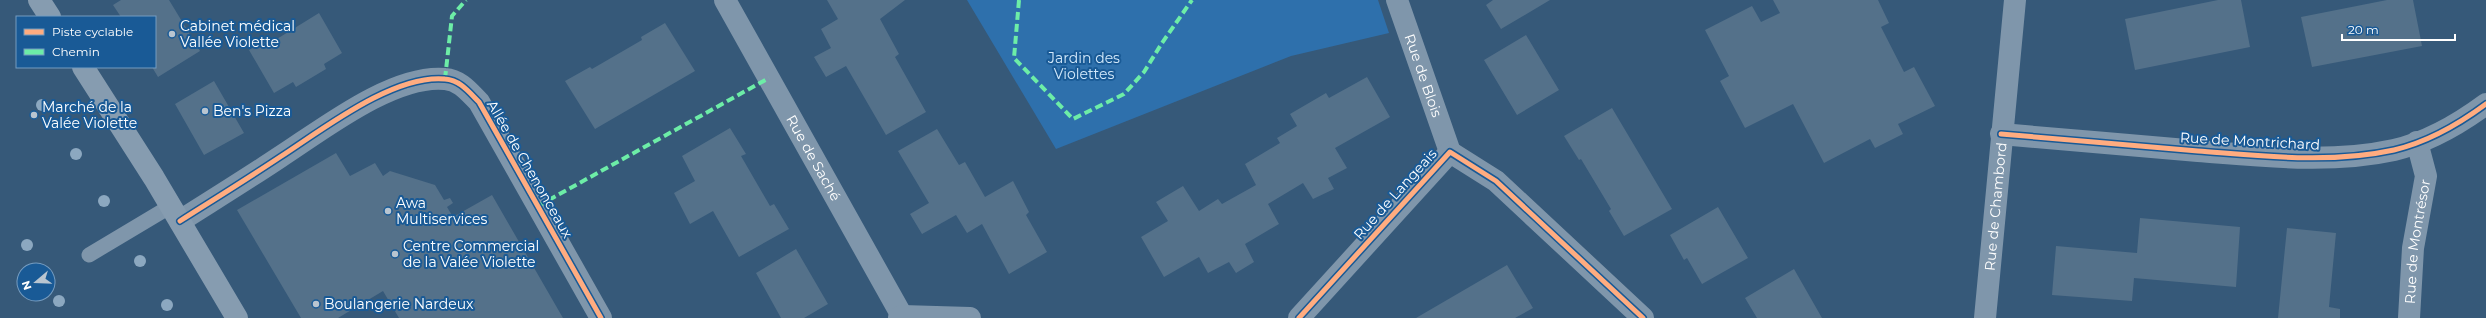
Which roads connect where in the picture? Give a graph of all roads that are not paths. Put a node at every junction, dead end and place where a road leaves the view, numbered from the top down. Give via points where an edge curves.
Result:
1 (39, 0) edge
2 (725, 0) edge
3 (1398, 0) edge
4 (2015, 0) edge
5 (49, 16) edge
6 (84, 68) edge
7 (2486, 104) edge
8 (2001, 134) junction
9 (2417, 142) junction
10 (1450, 152) junction
11 (176, 214) junction
12 (89, 255) dead end
13 (900, 317) edge
14 (237, 318) edge
15 (601, 318) edge
16 (970, 318) edge
17 (1299, 318) edge
18 (1643, 318) edge
19 (1985, 318) edge
20 (2409, 318) edge

1 - 5 street
2 - 13 street, Rue de Saché
3 - 10 street, Rue de Blois
4 - 8 street, Rue de Chambord
6 - 11 street
7 - 9 street, Rue de Montrichard via 2452,127
8 - 9 street, Rue de Montrichard via 2299,158 2351,157 2395,150
8 - 19 street, Rue de Chambord
9 - 20 street, Rue de Montrésor via 2426,176 2413,248
10 - 17 street, Rue de Langeais
10 - 18 street, Rue de Langeais via 1496,181
11 - 12 lane
11 - 14 street
11 - 15 street, Allée de Chenonceaux via 359,105 393,89 422,80 445,79 463,86 479,102
13 - 16 street

